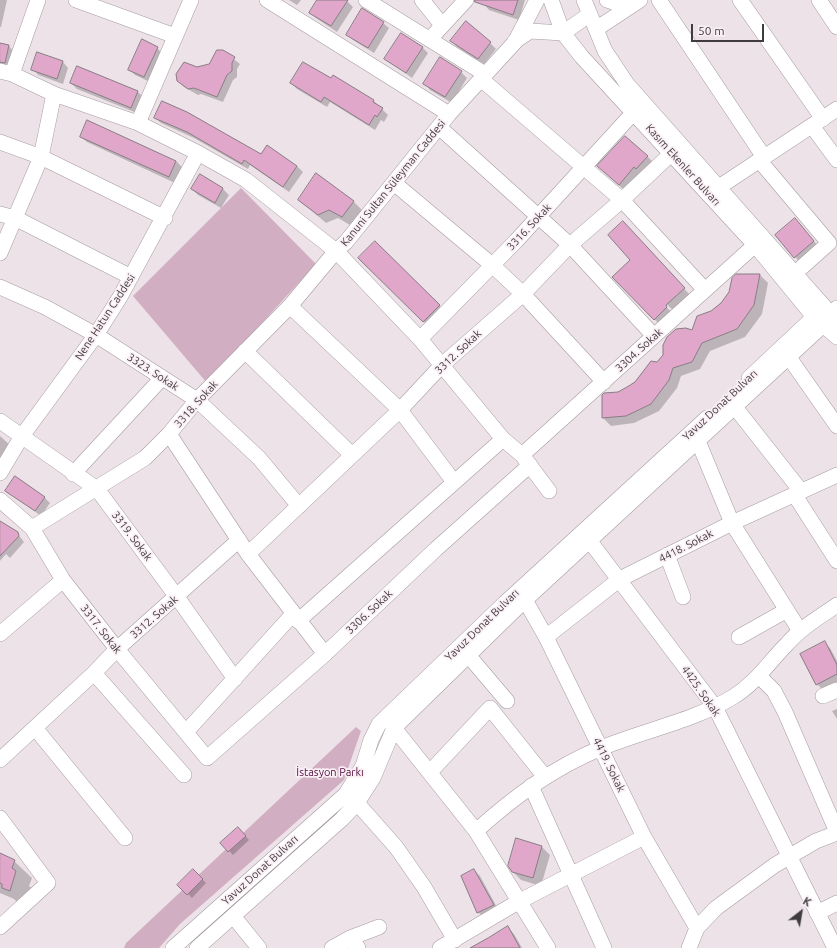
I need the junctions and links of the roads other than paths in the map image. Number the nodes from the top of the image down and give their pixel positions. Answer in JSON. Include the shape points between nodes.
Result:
{"nodes":[{"id":1,"x":38,"y":0,"type":"edge"},
{"id":2,"x":76,"y":0,"type":"edge"},
{"id":3,"x":191,"y":0,"type":"edge"},
{"id":4,"x":267,"y":0,"type":"edge"},
{"id":5,"x":366,"y":0,"type":"edge"},
{"id":6,"x":422,"y":0,"type":"edge"},
{"id":7,"x":466,"y":0,"type":"edge"},
{"id":8,"x":550,"y":0,"type":"edge"},
{"id":9,"x":584,"y":0,"type":"edge"},
{"id":10,"x":607,"y":0,"type":"edge"},
{"id":11,"x":659,"y":0,"type":"edge"},
{"id":12,"x":740,"y":0,"type":"edge"},
{"id":13,"x":819,"y":0,"type":"edge"},
{"id":14,"x":638,"y":1,"type":"edge"},
{"id":15,"x":536,"y":3,"type":"edge"},
{"id":16,"x":590,"y":14,"type":"junction"},
{"id":17,"x":442,"y":25,"type":"junction"},
{"id":18,"x":837,"y":27,"type":"edge"},
{"id":19,"x":596,"y":29,"type":"junction"},
{"id":20,"x":563,"y":33,"type":"junction"},
{"id":21,"x":175,"y":36,"type":"junction"},
{"id":22,"x":430,"y":39,"type":"junction"},
{"id":23,"x":515,"y":42,"type":"junction"},
{"id":24,"x":6,"y":73,"type":"edge"},
{"id":25,"x":483,"y":77,"type":"junction"},
{"id":26,"x":54,"y":94,"type":"junction"},
{"id":27,"x":837,"y":110,"type":"edge"},
{"id":28,"x":634,"y":112,"type":"junction"},
{"id":29,"x":449,"y":114,"type":"junction"},
{"id":30,"x":817,"y":122,"type":"junction"},
{"id":31,"x":138,"y":123,"type":"junction"},
{"id":32,"x":439,"y":127,"type":"junction"},
{"id":33,"x":0,"y":142,"type":"edge"},
{"id":34,"x":198,"y":153,"type":"junction"},
{"id":35,"x":672,"y":153,"type":"junction"},
{"id":36,"x":41,"y":157,"type":"junction"},
{"id":37,"x":762,"y":159,"type":"junction"},
{"id":38,"x":837,"y":160,"type":"edge"},
{"id":39,"x":584,"y":168,"type":"junction"},
{"id":40,"x":394,"y":183,"type":"junction"},
{"id":41,"x":719,"y":188,"type":"junction"},
{"id":42,"x":622,"y":200,"type":"junction"},
{"id":43,"x":0,"y":214,"type":"edge"},
{"id":44,"x":539,"y":216,"type":"junction"},
{"id":45,"x":15,"y":218,"type":"junction"},
{"id":46,"x":165,"y":218,"type":"junction"},
{"id":47,"x":570,"y":245,"type":"junction"},
{"id":48,"x":755,"y":245,"type":"junction"},
{"id":49,"x":336,"y":252,"type":"junction"},
{"id":50,"x":0,"y":253,"type":"edge"},
{"id":51,"x":492,"y":265,"type":"junction"},
{"id":52,"x":802,"y":267,"type":"dead end"},
{"id":53,"x":131,"y":277,"type":"junction"},
{"id":54,"x":0,"y":287,"type":"edge"},
{"id":55,"x":705,"y":290,"type":"junction"},
{"id":56,"x":523,"y":294,"type":"junction"},
{"id":57,"x":290,"y":306,"type":"junction"},
{"id":58,"x":828,"y":317,"type":"edge"},
{"id":59,"x":96,"y":335,"type":"junction"},
{"id":60,"x":654,"y":336,"type":"junction"},
{"id":61,"x":837,"y":337,"type":"edge"},
{"id":62,"x":420,"y":339,"type":"junction"},
{"id":63,"x":245,"y":351,"type":"junction"},
{"id":64,"x":788,"y":356,"type":"junction"},
{"id":65,"x":442,"y":365,"type":"junction"},
{"id":66,"x":162,"y":378,"type":"junction"},
{"id":67,"x":604,"y":382,"type":"junction"},
{"id":68,"x":197,"y":400,"type":"junction"},
{"id":69,"x":734,"y":406,"type":"junction"},
{"id":70,"x":400,"y":410,"type":"junction"},
{"id":71,"x":0,"y":421,"type":"edge"},
{"id":72,"x":837,"y":426,"type":"edge"},
{"id":73,"x":169,"y":434,"type":"junction"},
{"id":74,"x":22,"y":436,"type":"junction"},
{"id":75,"x":503,"y":439,"type":"junction"},
{"id":76,"x":698,"y":441,"type":"junction"},
{"id":77,"x":352,"y":455,"type":"junction"},
{"id":78,"x":526,"y":460,"type":"junction"},
{"id":79,"x":0,"y":473,"type":"edge"},
{"id":80,"x":73,"y":474,"type":"junction"},
{"id":81,"x":837,"y":475,"type":"edge"},
{"id":82,"x":454,"y":482,"type":"junction"},
{"id":83,"x":97,"y":489,"type":"junction"},
{"id":84,"x":548,"y":491,"type":"dead end"},
{"id":85,"x":798,"y":493,"type":"junction"},
{"id":86,"x":0,"y":500,"type":"edge"},
{"id":87,"x":299,"y":506,"type":"junction"},
{"id":88,"x":732,"y":523,"type":"junction"},
{"id":89,"x":32,"y":528,"type":"junction"},
{"id":90,"x":239,"y":540,"type":"junction"},
{"id":91,"x":589,"y":540,"type":"junction"},
{"id":92,"x":248,"y":554,"type":"junction"},
{"id":93,"x":667,"y":555,"type":"junction"},
{"id":94,"x":837,"y":561,"type":"edge"},
{"id":95,"x":620,"y":579,"type":"junction"},
{"id":96,"x":63,"y":580,"type":"junction"},
{"id":97,"x":177,"y":597,"type":"junction"},
{"id":98,"x":683,"y":597,"type":"dead end"},
{"id":99,"x":525,"y":600,"type":"junction"},
{"id":100,"x":837,"y":606,"type":"edge"},
{"id":101,"x":787,"y":610,"type":"junction"},
{"id":102,"x":296,"y":618,"type":"junction"},
{"id":103,"x":800,"y":631,"type":"junction"},
{"id":104,"x":0,"y":634,"type":"edge"},
{"id":105,"x":546,"y":636,"type":"junction"},
{"id":106,"x":739,"y":637,"type":"dead end"},
{"id":107,"x":117,"y":649,"type":"junction"},
{"id":108,"x":325,"y":654,"type":"junction"},
{"id":109,"x":468,"y":655,"type":"junction"},
{"id":110,"x":94,"y":673,"type":"junction"},
{"id":111,"x":759,"y":676,"type":"junction"},
{"id":112,"x":235,"y":679,"type":"junction"},
{"id":113,"x":837,"y":690,"type":"edge"},
{"id":114,"x":823,"y":696,"type":"dead end"},
{"id":115,"x":507,"y":701,"type":"dead end"},
{"id":116,"x":714,"y":707,"type":"junction"},
{"id":117,"x":35,"y":728,"type":"junction"},
{"id":118,"x":394,"y":728,"type":"junction"},
{"id":119,"x":186,"y":732,"type":"junction"},
{"id":120,"x":601,"y":748,"type":"junction"},
{"id":121,"x":206,"y":758,"type":"joint"},
{"id":122,"x":0,"y":760,"type":"edge"},
{"id":123,"x":430,"y":772,"type":"junction"},
{"id":124,"x":184,"y":774,"type":"dead end"},
{"id":125,"x":545,"y":777,"type":"junction"},
{"id":126,"x":531,"y":786,"type":"junction"},
{"id":127,"x":357,"y":803,"type":"junction"},
{"id":128,"x":0,"y":818,"type":"edge"},
{"id":129,"x":476,"y":831,"type":"junction"},
{"id":130,"x":837,"y":833,"type":"edge"},
{"id":131,"x":125,"y":838,"type":"dead end"},
{"id":132,"x":644,"y":838,"type":"junction"},
{"id":133,"x":790,"y":856,"type":"junction"},
{"id":134,"x":572,"y":874,"type":"junction"},
{"id":135,"x":518,"y":902,"type":"junction"},
{"id":136,"x":837,"y":903,"type":"edge"},
{"id":137,"x":817,"y":912,"type":"junction"},
{"id":138,"x":233,"y":916,"type":"junction"},
{"id":139,"x":0,"y":927,"type":"edge"},
{"id":140,"x":379,"y":927,"type":"dead end"},
{"id":141,"x":697,"y":928,"type":"junction"},
{"id":142,"x":454,"y":940,"type":"junction"},
{"id":143,"x":354,"y":943,"type":"edge"},
{"id":144,"x":173,"y":948,"type":"edge"},
{"id":145,"x":197,"y":948,"type":"edge"},
{"id":146,"x":259,"y":948,"type":"edge"},
{"id":147,"x":332,"y":948,"type":"edge"},
{"id":148,"x":440,"y":948,"type":"edge"},
{"id":149,"x":548,"y":948,"type":"edge"},
{"id":150,"x":604,"y":948,"type":"edge"},
{"id":151,"x":689,"y":948,"type":"edge"},
{"id":152,"x":835,"y":948,"type":"edge"}],
"edges":[{"from":1,"to":24,"type":"street"},
{"from":2,"to":21,"type":"street"},
{"from":3,"to":21,"type":"street"},
{"from":4,"to":29,"type":"street"},
{"from":5,"to":22,"type":"street"},
{"from":6,"to":17,"type":"street"},
{"from":7,"to":17,"type":"street"},
{"from":8,"to":15,"type":"street"},
{"from":8,"to":20,"type":"street","name":"Kasım Ekenler Bulvarı"},
{"from":9,"to":16,"type":"street","name":"Kasım Ekenler Bulvarı"},
{"from":10,"to":14,"type":"street","via":[[620,4]]},
{"from":11,"to":37,"type":"street"},
{"from":12,"to":30,"type":"street"},
{"from":13,"to":18,"type":"street"},
{"from":14,"to":19,"type":"street"},
{"from":15,"to":23,"type":"street"},
{"from":16,"to":19,"type":"street","name":"Kasım Ekenler Bulvarı"},
{"from":16,"to":20,"type":"street"},
{"from":17,"to":22,"type":"street"},
{"from":19,"to":41,"type":"street","name":"Kasım Ekenler Bulvarı","via":[[605,51],[627,84]]},
{"from":20,"to":23,"type":"street","via":[[530,31]]},
{"from":20,"to":28,"type":"street","name":"Kasım Ekenler Bulvarı"},
{"from":21,"to":31,"type":"street"},
{"from":22,"to":25,"type":"street"},
{"from":23,"to":25,"type":"street","name":"Kanuni Sultan Süleyman Caddesi"},
{"from":24,"to":26,"type":"street","name":"Kanuni Sultan Süleyman Caddesi"},
{"from":25,"to":29,"type":"street","name":"Kanuni Sultan Süleyman Caddesi"},
{"from":25,"to":39,"type":"street"},
{"from":26,"to":31,"type":"street","name":"Kanuni Sultan Süleyman Caddesi"},
{"from":26,"to":36,"type":"street"},
{"from":27,"to":30,"type":"street"},
{"from":28,"to":35,"type":"street","name":"Kasım Ekenler Bulvarı"},
{"from":28,"to":39,"type":"street","name":"3316. Sokak"},
{"from":29,"to":32,"type":"street","name":"Kanuni Sultan Süleyman Caddesi"},
{"from":30,"to":37,"type":"street"},
{"from":30,"to":38,"type":"street"},
{"from":31,"to":34,"type":"street","name":"Kanuni Sultan Süleyman Caddesi"},
{"from":32,"to":40,"type":"street","name":"Kanuni Sultan Süleyman Caddesi"},
{"from":32,"to":44,"type":"street"},
{"from":33,"to":36,"type":"street"},
{"from":34,"to":46,"type":"street","name":"Nene Hatun Caddesi"},
{"from":34,"to":49,"type":"street","name":"Kanuni Sultan Süleyman Caddesi","via":[[246,180]]},
{"from":35,"to":42,"type":"street","name":"3312. Sokak"},
{"from":35,"to":48,"type":"street","name":"Kasım Ekenler Bulvarı"},
{"from":36,"to":45,"type":"street"},
{"from":36,"to":46,"type":"street"},
{"from":37,"to":41,"type":"street"},
{"from":37,"to":52,"type":"street","via":[[829,243]]},
{"from":39,"to":42,"type":"street"},
{"from":39,"to":44,"type":"street","name":"3316. Sokak"},
{"from":40,"to":49,"type":"street","name":"Kanuni Sultan Süleyman Caddesi"},
{"from":40,"to":51,"type":"street"},
{"from":41,"to":58,"type":"street","name":"Kasım Ekenler Bulvarı"},
{"from":42,"to":47,"type":"street","name":"3312. Sokak"},
{"from":42,"to":55,"type":"street"},
{"from":43,"to":45,"type":"street"},
{"from":44,"to":47,"type":"street"},
{"from":44,"to":51,"type":"street","name":"3316. Sokak"},
{"from":45,"to":50,"type":"street"},
{"from":45,"to":53,"type":"street"},
{"from":46,"to":53,"type":"street","name":"Nene Hatun Caddesi"},
{"from":47,"to":56,"type":"street","name":"3312. Sokak"},
{"from":47,"to":60,"type":"street"},
{"from":48,"to":55,"type":"street","name":"3304. Sokak"},
{"from":48,"to":58,"type":"street","name":"Kasım Ekenler Bulvarı"},
{"from":49,"to":57,"type":"street","name":"3318. Sokak"},
{"from":49,"to":62,"type":"street"},
{"from":51,"to":56,"type":"street"},
{"from":51,"to":62,"type":"street","name":"3316. Sokak"},
{"from":53,"to":59,"type":"street","name":"Nene Hatun Caddesi"},
{"from":54,"to":59,"type":"street","name":"3323. Sokak","via":[[45,307]]},
{"from":55,"to":60,"type":"street","name":"3304. Sokak"},
{"from":56,"to":65,"type":"street","name":"3312. Sokak"},
{"from":56,"to":67,"type":"street"},
{"from":57,"to":63,"type":"street","name":"3318. Sokak"},
{"from":57,"to":70,"type":"street"},
{"from":58,"to":61,"type":"street"},
{"from":58,"to":64,"type":"street","name":"Yavuz Donat Bulvarı"},
{"from":58,"to":144,"type":"street","name":"Yavuz Donat Bulvarı","via":[[700,425],[505,603],[379,724],[363,766],[346,794]]},
{"from":59,"to":66,"type":"street","name":"3323. Sokak"},
{"from":59,"to":74,"type":"street","name":"Nene Hatun Caddesi"},
{"from":60,"to":67,"type":"street","name":"3304. Sokak"},
{"from":62,"to":65,"type":"street"},
{"from":63,"to":68,"type":"street","name":"3318. Sokak"},
{"from":63,"to":77,"type":"street"},
{"from":64,"to":69,"type":"street","name":"Yavuz Donat Bulvarı"},
{"from":64,"to":72,"type":"street"},
{"from":65,"to":70,"type":"street","name":"3312. Sokak"},
{"from":65,"to":75,"type":"street"},
{"from":66,"to":68,"type":"street","name":"3323. Sokak"},
{"from":66,"to":80,"type":"street"},
{"from":67,"to":78,"type":"street","name":"3304. Sokak"},
{"from":68,"to":73,"type":"street","name":"3318. Sokak"},
{"from":68,"to":87,"type":"street","name":"3323. Sokak","via":[[258,458]]},
{"from":69,"to":76,"type":"street","name":"Yavuz Donat Bulvarı"},
{"from":69,"to":85,"type":"street"},
{"from":70,"to":77,"type":"street","name":"3312. Sokak"},
{"from":70,"to":82,"type":"street"},
{"from":71,"to":74,"type":"street","name":"3319. Sokak"},
{"from":73,"to":83,"type":"street","name":"3318. Sokak","via":[[145,458]]},
{"from":73,"to":90,"type":"street"},
{"from":74,"to":79,"type":"street","name":"Nene Hatun Caddesi"},
{"from":74,"to":80,"type":"street","name":"3319. Sokak"},
{"from":75,"to":78,"type":"street"},
{"from":75,"to":82,"type":"street"},
{"from":76,"to":88,"type":"street"},
{"from":76,"to":91,"type":"street","name":"Yavuz Donat Bulvarı"},
{"from":77,"to":87,"type":"street","name":"3312. Sokak"},
{"from":78,"to":84,"type":"street"},
{"from":78,"to":108,"type":"street","name":"3306. Sokak"},
{"from":80,"to":83,"type":"street","name":"3319. Sokak"},
{"from":81,"to":85,"type":"street","name":"4418. Sokak"},
{"from":82,"to":102,"type":"street"},
{"from":83,"to":89,"type":"street","name":"3318. Sokak"},
{"from":83,"to":97,"type":"street","name":"3319. Sokak"},
{"from":85,"to":88,"type":"street","name":"4418. Sokak"},
{"from":85,"to":94,"type":"street"},
{"from":86,"to":89,"type":"street","name":"3317. Sokak"},
{"from":87,"to":92,"type":"street","name":"3312. Sokak"},
{"from":88,"to":93,"type":"street","name":"4418. Sokak"},
{"from":88,"to":101,"type":"street"},
{"from":89,"to":96,"type":"street","name":"3317. Sokak"},
{"from":90,"to":92,"type":"street"},
{"from":90,"to":97,"type":"street","name":"3312. Sokak"},
{"from":91,"to":95,"type":"street","name":"4425. Sokak"},
{"from":91,"to":99,"type":"street","name":"Yavuz Donat Bulvarı"},
{"from":92,"to":102,"type":"street"},
{"from":93,"to":95,"type":"street","name":"4418. Sokak"},
{"from":93,"to":98,"type":"street"},
{"from":95,"to":105,"type":"street","name":"4418. Sokak"},
{"from":95,"to":116,"type":"street","name":"4425. Sokak"},
{"from":96,"to":104,"type":"street"},
{"from":96,"to":107,"type":"street","name":"3317. Sokak"},
{"from":97,"to":107,"type":"street","name":"3312. Sokak"},
{"from":97,"to":112,"type":"street","name":"3319. Sokak"},
{"from":99,"to":105,"type":"street","name":"4419. Sokak"},
{"from":99,"to":109,"type":"street","name":"Yavuz Donat Bulvarı"},
{"from":100,"to":103,"type":"street"},
{"from":101,"to":103,"type":"street"},
{"from":101,"to":106,"type":"street"},
{"from":102,"to":108,"type":"street"},
{"from":102,"to":112,"type":"street"},
{"from":103,"to":111,"type":"street"},
{"from":105,"to":120,"type":"street","name":"4419. Sokak"},
{"from":107,"to":110,"type":"street","name":"3312. Sokak"},
{"from":107,"to":119,"type":"street","name":"3317. Sokak"},
{"from":108,"to":121,"type":"street","name":"3306. Sokak"},
{"from":109,"to":115,"type":"street"},
{"from":109,"to":118,"type":"street","name":"Yavuz Donat Bulvarı"},
{"from":110,"to":117,"type":"street","name":"3312. Sokak"},
{"from":110,"to":124,"type":"street"},
{"from":111,"to":116,"type":"street","via":[[735,696]]},
{"from":111,"to":130,"type":"street","via":[[774,691],[785,712]]},
{"from":112,"to":119,"type":"street"},
{"from":113,"to":114,"type":"street"},
{"from":116,"to":120,"type":"street"},
{"from":116,"to":133,"type":"street","name":"4425. Sokak"},
{"from":117,"to":122,"type":"street","name":"3312. Sokak"},
{"from":117,"to":131,"type":"street"},
{"from":118,"to":123,"type":"street"},
{"from":118,"to":127,"type":"street","name":"Yavuz Donat Bulvarı","via":[[373,778]]},
{"from":119,"to":121,"type":"street","name":"3317. Sokak"},
{"from":120,"to":125,"type":"street"},
{"from":120,"to":132,"type":"street","name":"4419. Sokak"},
{"from":123,"to":125,"type":"street","via":[[490,708]]},
{"from":123,"to":129,"type":"street"},
{"from":125,"to":126,"type":"street"},
{"from":126,"to":129,"type":"street"},
{"from":126,"to":134,"type":"street"},
{"from":127,"to":138,"type":"street","name":"Yavuz Donat Bulvarı"},
{"from":127,"to":142,"type":"street","via":[[396,847],[424,887]]},
{"from":128,"to":139,"type":"street","via":[[48,883]]},
{"from":129,"to":135,"type":"street"},
{"from":130,"to":133,"type":"street","via":[[816,841]]},
{"from":132,"to":134,"type":"street"},
{"from":132,"to":141,"type":"street","name":"4419. Sokak"},
{"from":133,"to":137,"type":"street","name":"4425. Sokak"},
{"from":133,"to":141,"type":"street","via":[[716,908]]},
{"from":134,"to":135,"type":"street"},
{"from":134,"to":150,"type":"street"},
{"from":135,"to":142,"type":"street"},
{"from":135,"to":149,"type":"street"},
{"from":136,"to":137,"type":"street"},
{"from":137,"to":152,"type":"street","name":"4425. Sokak"},
{"from":138,"to":145,"type":"street","name":"Yavuz Donat Bulvarı"},
{"from":138,"to":146,"type":"street"},
{"from":140,"to":143,"type":"street"},
{"from":141,"to":151,"type":"street"},
{"from":142,"to":148,"type":"street"},
{"from":143,"to":147,"type":"street"}]}
